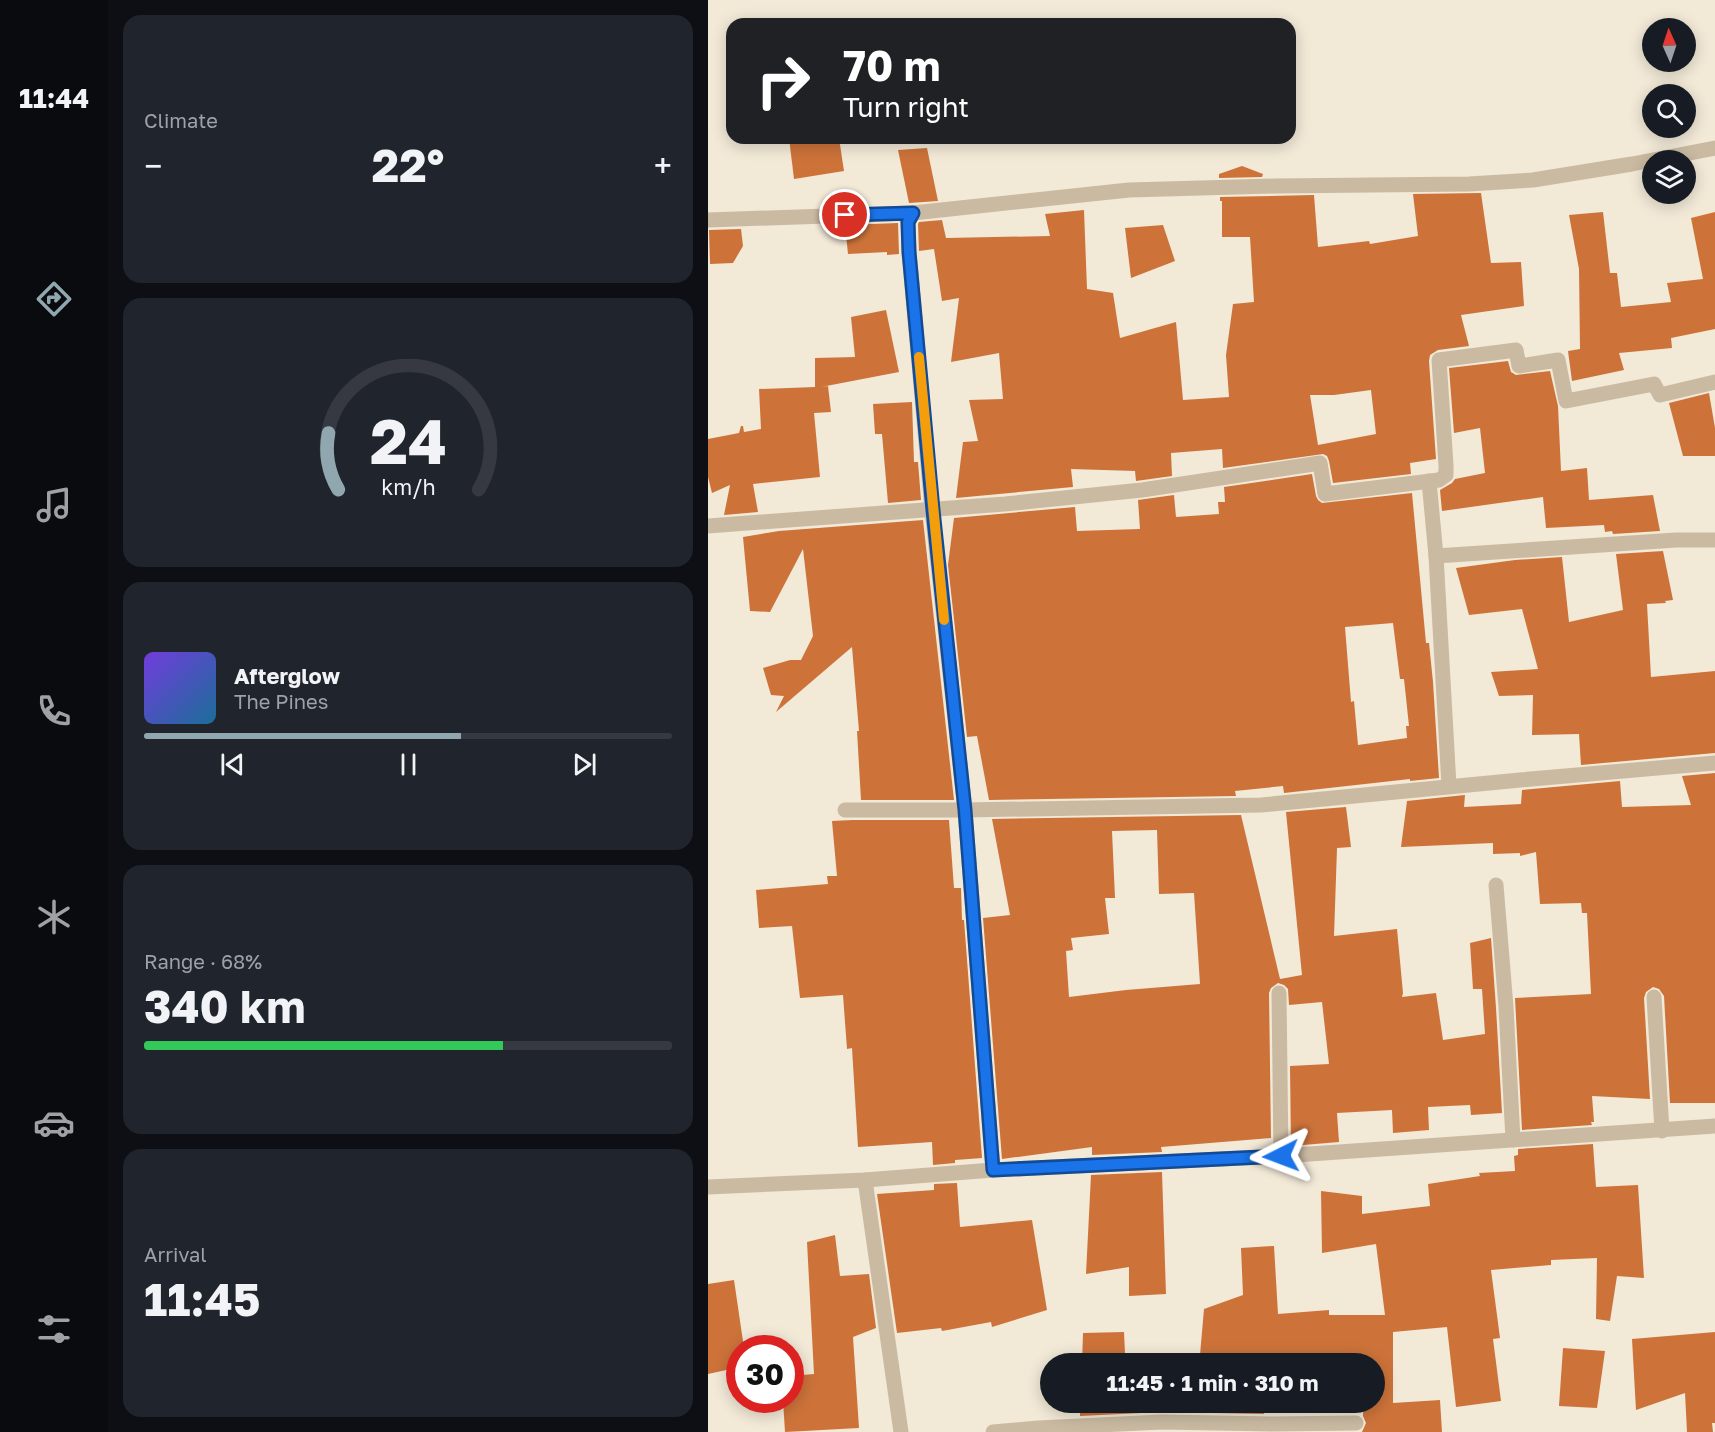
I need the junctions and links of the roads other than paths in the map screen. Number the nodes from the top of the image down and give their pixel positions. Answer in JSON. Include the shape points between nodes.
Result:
{"nodes":[{"id":1,"x":1715,"y":148,"type":"edge"},
{"id":2,"x":913,"y":213,"type":"junction"},
{"id":3,"x":708,"y":220,"type":"edge"},
{"id":4,"x":1715,"y":382,"type":"edge"},
{"id":5,"x":1429,"y":481,"type":"junction"},
{"id":6,"x":933,"y":510,"type":"junction"},
{"id":7,"x":708,"y":526,"type":"edge"},
{"id":8,"x":1715,"y":540,"type":"edge"},
{"id":9,"x":1436,"y":556,"type":"junction"},
{"id":10,"x":1715,"y":764,"type":"edge"},
{"id":11,"x":1449,"y":786,"type":"junction"},
{"id":12,"x":845,"y":810,"type":"dead end"},
{"id":13,"x":965,"y":810,"type":"junction"},
{"id":14,"x":1496,"y":885,"type":"dead end"},
{"id":15,"x":1279,"y":993,"type":"dead end"},
{"id":16,"x":1654,"y":997,"type":"dead end"},
{"id":17,"x":1715,"y":1126,"type":"edge"},
{"id":18,"x":1662,"y":1131,"type":"junction"},
{"id":19,"x":1513,"y":1140,"type":"junction"},
{"id":20,"x":1281,"y":1156,"type":"junction"},
{"id":21,"x":993,"y":1170,"type":"junction"},
{"id":22,"x":865,"y":1180,"type":"junction"},
{"id":23,"x":708,"y":1187,"type":"edge"},
{"id":24,"x":1356,"y":1423,"type":"dead end"},
{"id":25,"x":901,"y":1432,"type":"edge"},
{"id":26,"x":993,"y":1432,"type":"edge"}],
"edges":[{"from":1,"to":2,"type":"street","via":[[1533,180],[1129,190]]},
{"from":2,"to":3,"type":"street"},
{"from":2,"to":6,"type":"street","via":[[908,222],[909,252]]},
{"from":4,"to":5,"type":"street","via":[[1660,395],[1654,384],[1566,401],[1558,360],[1518,366],[1516,350],[1439,360],[1446,475]]},
{"from":5,"to":6,"type":"street","via":[[1325,494],[1320,463],[1142,490]]},
{"from":5,"to":9,"type":"street"},
{"from":6,"to":7,"type":"street"},
{"from":6,"to":13,"type":"street"},
{"from":8,"to":9,"type":"street"},
{"from":9,"to":11,"type":"street"},
{"from":10,"to":11,"type":"street"},
{"from":11,"to":13,"type":"street","via":[[1261,805]]},
{"from":12,"to":13,"type":"street"},
{"from":13,"to":21,"type":"street"},
{"from":14,"to":19,"type":"street"},
{"from":15,"to":20,"type":"street"},
{"from":16,"to":18,"type":"street"},
{"from":17,"to":18,"type":"street"},
{"from":18,"to":19,"type":"street"},
{"from":19,"to":20,"type":"street"},
{"from":20,"to":21,"type":"street"},
{"from":21,"to":22,"type":"street"},
{"from":22,"to":23,"type":"street"},
{"from":22,"to":25,"type":"street"},
{"from":24,"to":26,"type":"street","via":[[1162,1422]]}]}
